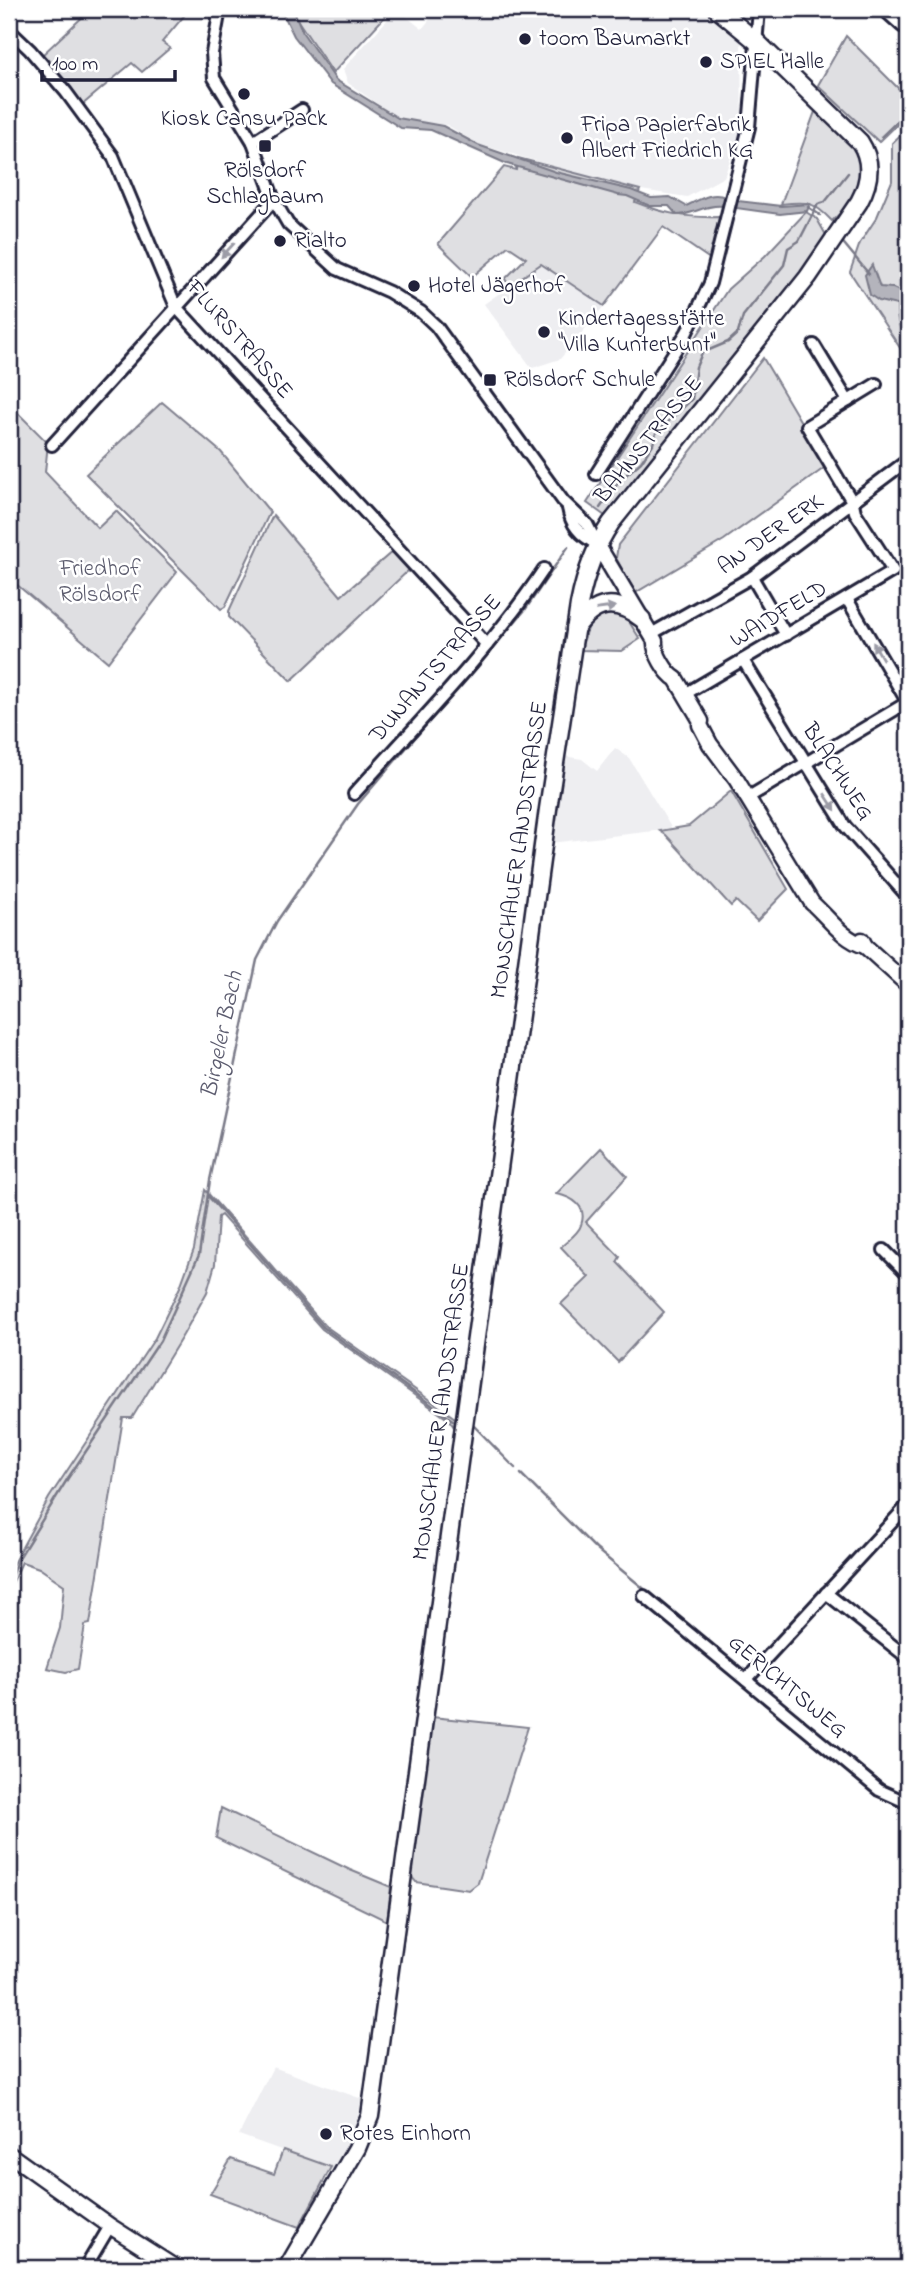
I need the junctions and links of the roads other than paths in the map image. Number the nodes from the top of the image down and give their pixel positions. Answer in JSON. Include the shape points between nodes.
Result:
{"nodes":[{"id":1,"x":220,"y":9,"type":"edge"},
{"id":2,"x":717,"y":9,"type":"edge"},
{"id":3,"x":759,"y":9,"type":"edge"},
{"id":4,"x":883,"y":9,"type":"edge"},
{"id":5,"x":908,"y":23,"type":"edge"},
{"id":6,"x":9,"y":30,"type":"edge"},
{"id":7,"x":756,"y":41,"type":"junction"},
{"id":8,"x":302,"y":110,"type":"dead end"},
{"id":9,"x":253,"y":142,"type":"junction"},
{"id":10,"x":274,"y":200,"type":"junction"},
{"id":11,"x":176,"y":307,"type":"junction"},
{"id":12,"x":814,"y":345,"type":"dead end"},
{"id":13,"x":876,"y":384,"type":"dead end"},
{"id":14,"x":848,"y":401,"type":"junction"},
{"id":15,"x":52,"y":444,"type":"dead end"},
{"id":16,"x":908,"y":460,"type":"edge"},
{"id":17,"x":596,"y":474,"type":"dead end"},
{"id":18,"x":853,"y":503,"type":"junction"},
{"id":19,"x":597,"y":544,"type":"junction"},
{"id":20,"x":544,"y":569,"type":"dead end"},
{"id":21,"x":752,"y":577,"type":"junction"},
{"id":22,"x":847,"y":598,"type":"junction"},
{"id":23,"x":642,"y":619,"type":"junction"},
{"id":24,"x":575,"y":629,"type":"junction"},
{"id":25,"x":786,"y":635,"type":"junction"},
{"id":26,"x":653,"y":638,"type":"junction"},
{"id":27,"x":488,"y":645,"type":"junction"},
{"id":28,"x":743,"y":660,"type":"junction"},
{"id":29,"x":685,"y":694,"type":"junction"},
{"id":30,"x":908,"y":703,"type":"edge"},
{"id":31,"x":805,"y":764,"type":"junction"},
{"id":32,"x":354,"y":794,"type":"dead end"},
{"id":33,"x":747,"y":798,"type":"junction"},
{"id":34,"x":908,"y":897,"type":"edge"},
{"id":35,"x":908,"y":985,"type":"edge"},
{"id":36,"x":884,"y":1251,"type":"dead end"},
{"id":37,"x":908,"y":1274,"type":"edge"},
{"id":38,"x":908,"y":1505,"type":"edge"},
{"id":39,"x":826,"y":1593,"type":"junction"},
{"id":40,"x":644,"y":1596,"type":"dead end"},
{"id":41,"x":908,"y":1658,"type":"edge"},
{"id":42,"x":746,"y":1680,"type":"junction"},
{"id":43,"x":908,"y":1803,"type":"edge"},
{"id":44,"x":9,"y":2154,"type":"edge"},
{"id":45,"x":110,"y":2226,"type":"junction"},
{"id":46,"x":85,"y":2268,"type":"edge"},
{"id":47,"x":176,"y":2268,"type":"edge"},
{"id":48,"x":288,"y":2268,"type":"edge"}],
"edges":[{"from":1,"to":9,"type":"street","via":[[212,54],[214,78]]},
{"from":2,"to":7,"type":"main road","name":"BAHNSTRASSE"},
{"from":3,"to":7,"type":"street"},
{"from":4,"to":5,"type":"street","via":[[902,26]]},
{"from":6,"to":11,"type":"street","name":"FLURSTRASSE","via":[[66,92],[113,156]]},
{"from":7,"to":17,"type":"street","via":[[749,127],[710,283],[694,318]]},
{"from":7,"to":19,"type":"main road","name":"BAHNSTRASSE","via":[[860,142],[869,174],[865,190],[808,277]]},
{"from":8,"to":9,"type":"street"},
{"from":9,"to":10,"type":"street"},
{"from":10,"to":11,"type":"street","one_way":true},
{"from":10,"to":19,"type":"street","via":[[288,224],[324,259],[397,296],[436,326],[568,508],[583,538]]},
{"from":11,"to":15,"type":"street"},
{"from":11,"to":27,"type":"street","name":"FLURSTRASSE"},
{"from":12,"to":14,"type":"street"},
{"from":13,"to":14,"type":"street"},
{"from":14,"to":18,"type":"street","via":[[807,426]]},
{"from":16,"to":18,"type":"street","name":"AN DER ERK"},
{"from":18,"to":21,"type":"street","name":"AN DER ERK"},
{"from":18,"to":22,"type":"street","name":"WAIDFELD","via":[[893,571]]},
{"from":19,"to":23,"type":"street"},
{"from":19,"to":24,"type":"main road","name":"MONSCHAUER LANDSTRASSE"},
{"from":20,"to":27,"type":"street","name":"DUNANTSTRASSE"},
{"from":21,"to":25,"type":"street"},
{"from":21,"to":26,"type":"street","name":"AN DER ERK"},
{"from":22,"to":25,"type":"street","name":"WAIDFELD"},
{"from":30,"to":22,"type":"street","one_way":true},
{"from":24,"to":23,"type":"main road","one_way":true,"via":[[590,612],[605,605],[623,607]]},
{"from":23,"to":26,"type":"street"},
{"from":24,"to":48,"type":"main road","name":"MONSCHAUER LANDSTRASSE","via":[[370,2116],[357,2148]]},
{"from":25,"to":28,"type":"street","name":"WAIDFELD"},
{"from":26,"to":29,"type":"street","via":[[654,648]]},
{"from":27,"to":32,"type":"street","name":"DUNANTSTRASSE"},
{"from":28,"to":29,"type":"street","name":"WAIDFELD"},
{"from":28,"to":31,"type":"street","name":"BLACHWEG"},
{"from":29,"to":33,"type":"street","via":[[708,740]]},
{"from":30,"to":31,"type":"street"},
{"from":31,"to":33,"type":"street"},
{"from":31,"to":34,"type":"street","name":"BLACHWEG","one_way":true,"via":[[845,826]]},
{"from":33,"to":35,"type":"street","via":[[812,903],[862,940]]},
{"from":36,"to":37,"type":"street"},
{"from":38,"to":39,"type":"street"},
{"from":39,"to":41,"type":"street"},
{"from":39,"to":42,"type":"street"},
{"from":40,"to":42,"type":"street","name":"GERICHTSWEG"},
{"from":42,"to":43,"type":"street","name":"GERICHTSWEG","via":[[879,1790]]},
{"from":44,"to":45,"type":"street"},
{"from":45,"to":46,"type":"street"},
{"from":45,"to":47,"type":"street"}]}
